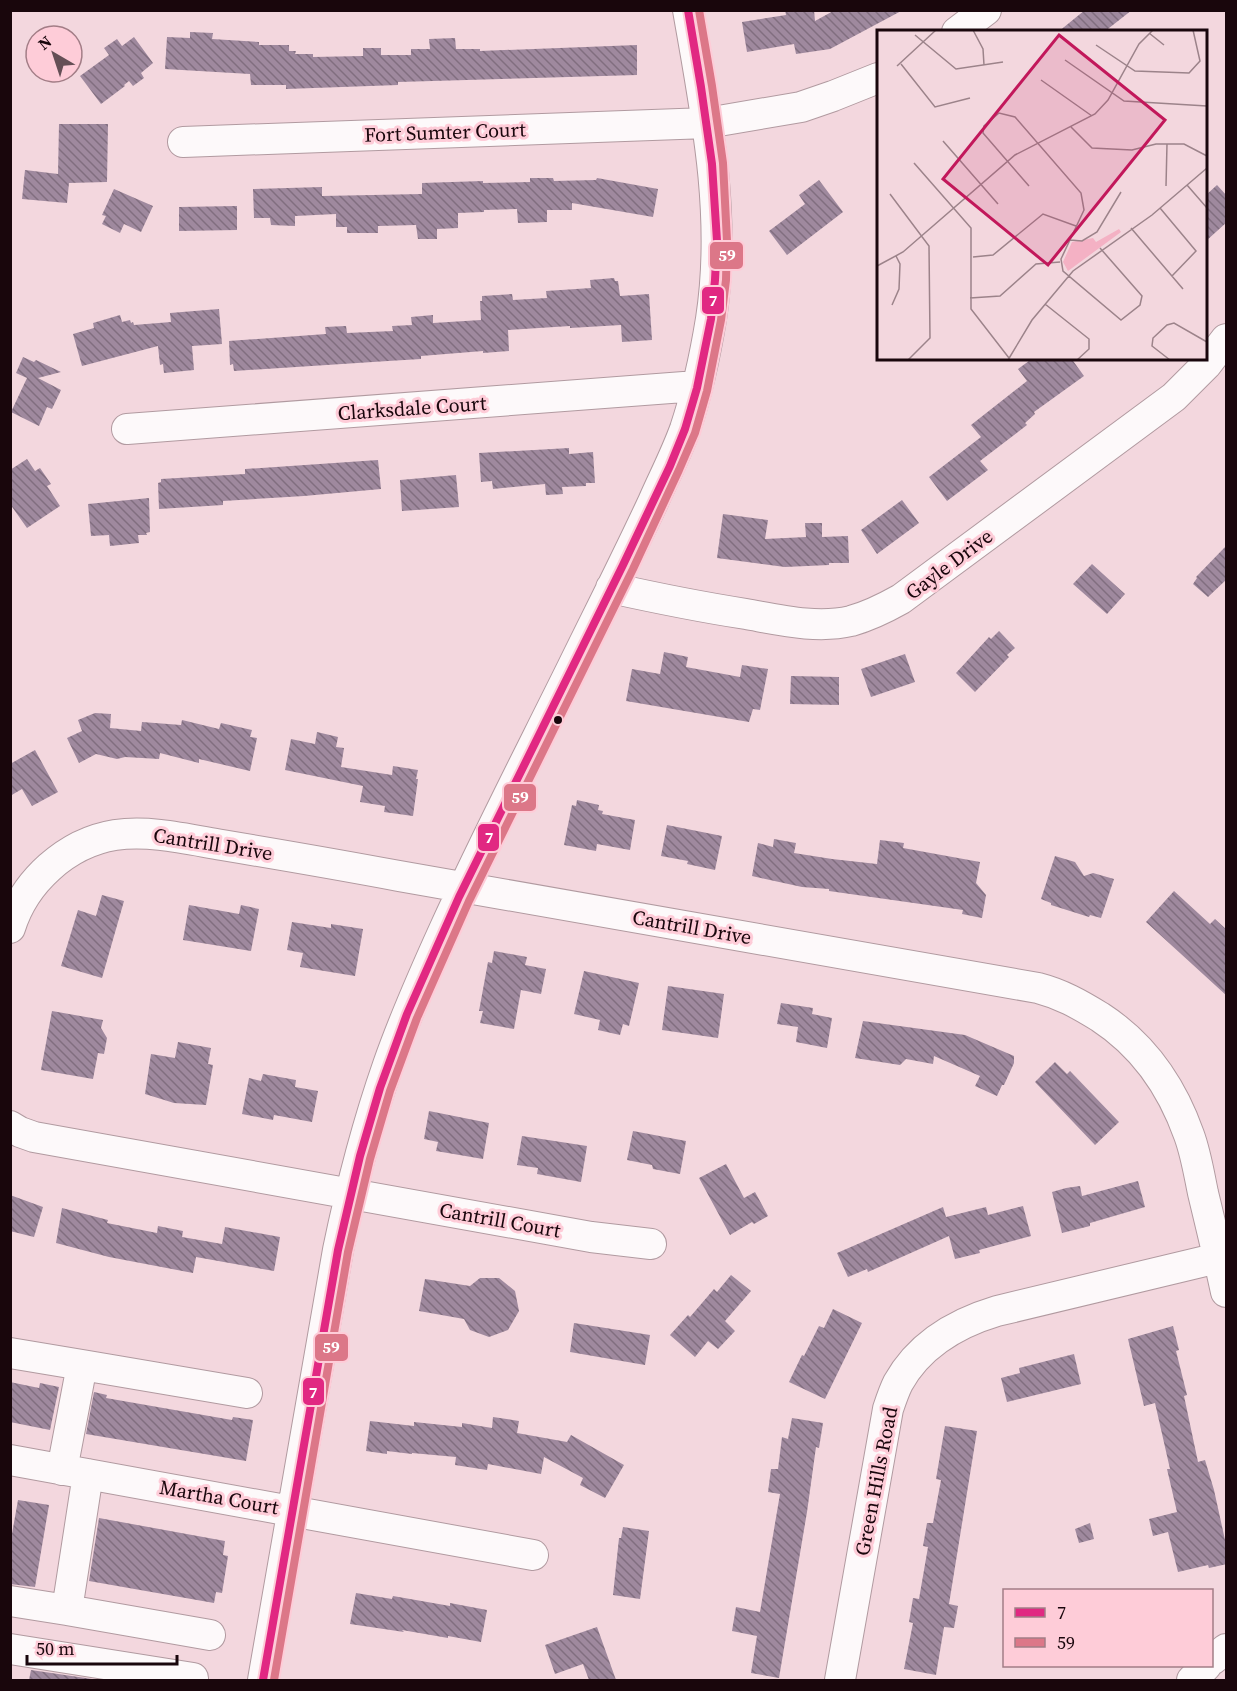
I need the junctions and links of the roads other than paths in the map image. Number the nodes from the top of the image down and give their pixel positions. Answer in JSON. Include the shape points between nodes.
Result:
{"nodes":[{"id":1,"x":688,"y":10,"type":"edge"},
{"id":2,"x":986,"y":10,"type":"edge"},
{"id":3,"x":960,"y":30,"type":"edge"},
{"id":4,"x":877,"y":79,"type":"edge"},
{"id":5,"x":707,"y":123,"type":"junction"},
{"id":6,"x":183,"y":142,"type":"dead end"},
{"id":7,"x":1227,"y":339,"type":"edge"},
{"id":8,"x":697,"y":386,"type":"junction"},
{"id":9,"x":127,"y":429,"type":"dead end"},
{"id":10,"x":611,"y":588,"type":"junction"},
{"id":11,"x":463,"y":888,"type":"junction"},
{"id":12,"x":10,"y":928,"type":"edge"},
{"id":13,"x":10,"y":1126,"type":"edge"},
{"id":14,"x":350,"y":1193,"type":"junction"},
{"id":15,"x":651,"y":1244,"type":"dead end"},
{"id":16,"x":1218,"y":1258,"type":"junction"},
{"id":17,"x":1227,"y":1292,"type":"edge"},
{"id":18,"x":10,"y":1353,"type":"edge"},
{"id":19,"x":82,"y":1365,"type":"junction"},
{"id":20,"x":247,"y":1393,"type":"dead end"},
{"id":21,"x":11,"y":1461,"type":"edge"},
{"id":22,"x":75,"y":1472,"type":"junction"},
{"id":23,"x":294,"y":1510,"type":"junction"},
{"id":24,"x":533,"y":1555,"type":"dead end"},
{"id":25,"x":10,"y":1601,"type":"edge"},
{"id":26,"x":67,"y":1610,"type":"junction"},
{"id":27,"x":210,"y":1635,"type":"dead end"},
{"id":28,"x":1227,"y":1648,"type":"edge"},
{"id":29,"x":10,"y":1649,"type":"edge"},
{"id":30,"x":1213,"y":1659,"type":"edge"},
{"id":31,"x":1204,"y":1667,"type":"edge"},
{"id":32,"x":91,"y":1671,"type":"edge"},
{"id":33,"x":193,"y":1678,"type":"dead end"},
{"id":34,"x":263,"y":1680,"type":"edge"},
{"id":35,"x":840,"y":1680,"type":"edge"},
{"id":36,"x":1192,"y":1680,"type":"edge"}],
"edges":[{"from":1,"to":5,"type":"street"},
{"from":2,"to":3,"type":"street"},
{"from":4,"to":5,"type":"street","name":"Fort Sumter Court","via":[[801,107]]},
{"from":5,"to":6,"type":"street","name":"Fort Sumter Court"},
{"from":5,"to":8,"type":"street","via":[[717,214],[715,279]]},
{"from":7,"to":10,"type":"street","name":"Gayle Drive","via":[[1174,397],[901,599],[877,612],[849,621],[819,624],[784,621]]},
{"from":8,"to":9,"type":"street","name":"Clarksdale Court"},
{"from":8,"to":10,"type":"street","via":[[673,458]]},
{"from":10,"to":11,"type":"street"},
{"from":11,"to":12,"type":"street","name":"Cantrill Drive","via":[[291,856],[133,833],[90,842],[45,871],[21,902]]},
{"from":11,"to":14,"type":"street","via":[[388,1063]]},
{"from":11,"to":16,"type":"street","name":"Cantrill Drive","via":[[1058,993],[1114,1026],[1159,1073],[1190,1137]]},
{"from":13,"to":14,"type":"street","via":[[34,1137]]},
{"from":14,"to":15,"type":"street","name":"Cantrill Court","via":[[591,1237]]},
{"from":14,"to":23,"type":"street"},
{"from":16,"to":17,"type":"street","name":"Cantrill Drive"},
{"from":16,"to":35,"type":"street","name":"Green Hills Road","via":[[975,1318],[950,1330],[911,1364],[888,1409]]},
{"from":18,"to":19,"type":"street"},
{"from":19,"to":20,"type":"street"},
{"from":19,"to":22,"type":"street"},
{"from":21,"to":22,"type":"street","name":"Martha Court"},
{"from":22,"to":23,"type":"street","name":"Martha Court"},
{"from":22,"to":26,"type":"street"},
{"from":23,"to":24,"type":"street","name":"Martha Court"},
{"from":23,"to":34,"type":"street"},
{"from":25,"to":26,"type":"street"},
{"from":26,"to":27,"type":"street"},
{"from":28,"to":30,"type":"street"},
{"from":29,"to":32,"type":"street"},
{"from":31,"to":36,"type":"street"},
{"from":32,"to":33,"type":"street"}]}
